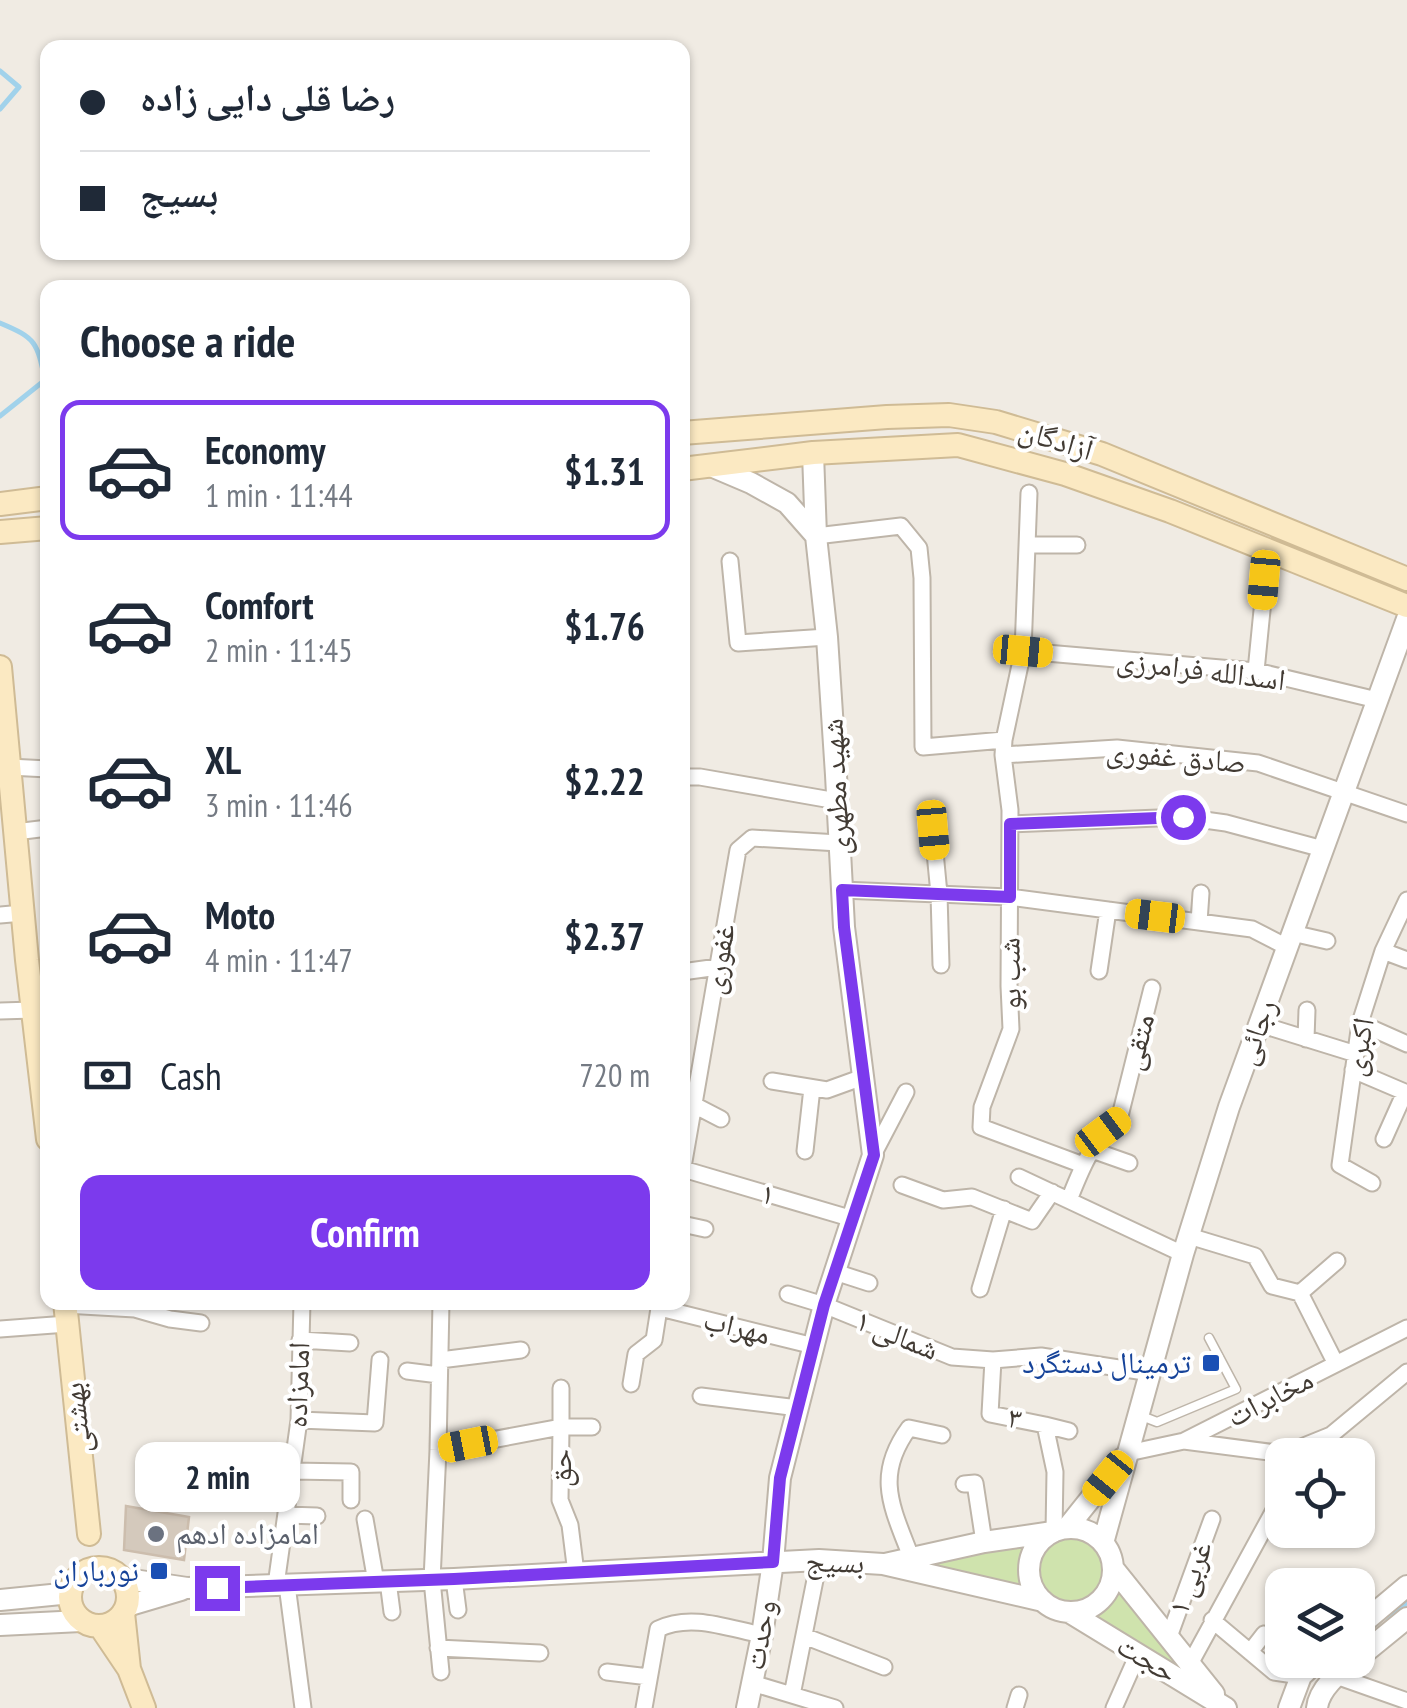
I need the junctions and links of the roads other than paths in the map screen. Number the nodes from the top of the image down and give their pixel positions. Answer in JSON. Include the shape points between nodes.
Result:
{"nodes":[{"id":1,"x":690,"y":432,"type":"edge"},
{"id":2,"x":813,"y":452,"type":"junction"},
{"id":3,"x":712,"y":466,"type":"junction"},
{"id":4,"x":690,"y":468,"type":"edge"},
{"id":5,"x":1029,"y":492,"type":"dead end"},
{"id":6,"x":40,"y":499,"type":"edge"},
{"id":7,"x":0,"y":504,"type":"edge"},
{"id":8,"x":40,"y":530,"type":"edge"},
{"id":9,"x":816,"y":536,"type":"junction"},
{"id":10,"x":2,"y":538,"type":"edge"},
{"id":11,"x":1027,"y":545,"type":"junction"},
{"id":12,"x":1076,"y":545,"type":"dead end"},
{"id":13,"x":730,"y":561,"type":"dead end"},
{"id":14,"x":1407,"y":579,"type":"edge"},
{"id":15,"x":1264,"y":580,"type":"dead end"},
{"id":16,"x":1407,"y":606,"type":"edge"},
{"id":17,"x":1407,"y":619,"type":"edge"},
{"id":18,"x":826,"y":637,"type":"junction"},
{"id":19,"x":1023,"y":651,"type":"junction"},
{"id":20,"x":0,"y":667,"type":"edge"},
{"id":21,"x":1256,"y":670,"type":"junction"},
{"id":22,"x":1377,"y":700,"type":"junction"},
{"id":23,"x":1004,"y":748,"type":"junction"},
{"id":24,"x":40,"y":772,"type":"edge"},
{"id":25,"x":690,"y":777,"type":"edge"},
{"id":26,"x":7,"y":782,"type":"edge"},
{"id":27,"x":1344,"y":792,"type":"junction"},
{"id":28,"x":837,"y":801,"type":"junction"},
{"id":29,"x":1407,"y":814,"type":"edge"},
{"id":30,"x":1010,"y":824,"type":"junction"},
{"id":31,"x":40,"y":829,"type":"edge"},
{"id":32,"x":933,"y":830,"type":"dead end"},
{"id":33,"x":16,"y":832,"type":"junction"},
{"id":34,"x":839,"y":843,"type":"junction"},
{"id":35,"x":1323,"y":849,"type":"junction"},
{"id":36,"x":842,"y":890,"type":"junction"},
{"id":37,"x":939,"y":894,"type":"junction"},
{"id":38,"x":1201,"y":894,"type":"dead end"},
{"id":39,"x":1010,"y":897,"type":"junction"},
{"id":40,"x":1407,"y":900,"type":"edge"},
{"id":41,"x":1108,"y":910,"type":"junction"},
{"id":42,"x":12,"y":914,"type":"edge"},
{"id":43,"x":1199,"y":922,"type":"junction"},
{"id":44,"x":1290,"y":940,"type":"junction"},
{"id":45,"x":1326,"y":941,"type":"dead end"},
{"id":46,"x":1383,"y":951,"type":"junction"},
{"id":47,"x":1407,"y":960,"type":"edge"},
{"id":48,"x":941,"y":965,"type":"dead end"},
{"id":49,"x":718,"y":967,"type":"junction"},
{"id":50,"x":1099,"y":970,"type":"dead end"},
{"id":51,"x":690,"y":971,"type":"edge"},
{"id":52,"x":1152,"y":988,"type":"dead end"},
{"id":53,"x":33,"y":1010,"type":"junction"},
{"id":54,"x":1307,"y":1010,"type":"dead end"},
{"id":55,"x":0,"y":1012,"type":"edge"},
{"id":56,"x":1259,"y":1024,"type":"junction"},
{"id":57,"x":1360,"y":1024,"type":"junction"},
{"id":58,"x":40,"y":1036,"type":"edge"},
{"id":59,"x":1306,"y":1039,"type":"junction"},
{"id":60,"x":1407,"y":1044,"type":"edge"},
{"id":61,"x":1355,"y":1062,"type":"junction"},
{"id":62,"x":863,"y":1077,"type":"junction"},
{"id":63,"x":772,"y":1081,"type":"dead end"},
{"id":64,"x":812,"y":1088,"type":"junction"},
{"id":65,"x":906,"y":1092,"type":"dead end"},
{"id":66,"x":1406,"y":1093,"type":"edge"},
{"id":67,"x":694,"y":1105,"type":"junction"},
{"id":68,"x":721,"y":1119,"type":"dead end"},
{"id":69,"x":690,"y":1129,"type":"edge"},
{"id":70,"x":1384,"y":1139,"type":"dead end"},
{"id":71,"x":1092,"y":1150,"type":"junction"},
{"id":72,"x":805,"y":1151,"type":"dead end"},
{"id":73,"x":874,"y":1155,"type":"junction"},
{"id":74,"x":1129,"y":1163,"type":"dead end"},
{"id":75,"x":1083,"y":1165,"type":"junction"},
{"id":76,"x":690,"y":1173,"type":"edge"},
{"id":77,"x":1019,"y":1177,"type":"dead end"},
{"id":78,"x":1372,"y":1183,"type":"dead end"},
{"id":79,"x":902,"y":1186,"type":"dead end"},
{"id":80,"x":1052,"y":1192,"type":"junction"},
{"id":81,"x":1069,"y":1200,"type":"junction"},
{"id":82,"x":1004,"y":1208,"type":"junction"},
{"id":83,"x":852,"y":1218,"type":"junction"},
{"id":84,"x":690,"y":1226,"type":"edge"},
{"id":85,"x":705,"y":1229,"type":"dead end"},
{"id":86,"x":1186,"y":1245,"type":"junction"},
{"id":87,"x":1337,"y":1260,"type":"dead end"},
{"id":88,"x":835,"y":1272,"type":"junction"},
{"id":89,"x":869,"y":1282,"type":"dead end"},
{"id":90,"x":980,"y":1289,"type":"dead end"},
{"id":91,"x":788,"y":1294,"type":"dead end"},
{"id":92,"x":1300,"y":1294,"type":"junction"},
{"id":93,"x":824,"y":1305,"type":"junction"},
{"id":94,"x":142,"y":1310,"type":"edge"},
{"id":95,"x":302,"y":1310,"type":"edge"},
{"id":96,"x":440,"y":1310,"type":"edge"},
{"id":97,"x":659,"y":1310,"type":"edge"},
{"id":98,"x":679,"y":1310,"type":"edge"},
{"id":99,"x":66,"y":1311,"type":"edge"},
{"id":100,"x":201,"y":1322,"type":"dead end"},
{"id":101,"x":1407,"y":1328,"type":"edge"},
{"id":102,"x":0,"y":1329,"type":"edge"},
{"id":103,"x":1209,"y":1338,"type":"dead end"},
{"id":104,"x":300,"y":1340,"type":"junction"},
{"id":105,"x":350,"y":1343,"type":"dead end"},
{"id":106,"x":814,"y":1346,"type":"junction"},
{"id":107,"x":520,"y":1350,"type":"dead end"},
{"id":108,"x":380,"y":1360,"type":"dead end"},
{"id":109,"x":993,"y":1360,"type":"junction"},
{"id":110,"x":1336,"y":1364,"type":"junction"},
{"id":111,"x":440,"y":1367,"type":"junction"},
{"id":112,"x":407,"y":1372,"type":"dead end"},
{"id":113,"x":1407,"y":1372,"type":"edge"},
{"id":114,"x":1151,"y":1373,"type":"junction"},
{"id":115,"x":631,"y":1384,"type":"dead end"},
{"id":116,"x":560,"y":1388,"type":"dead end"},
{"id":117,"x":701,"y":1396,"type":"dead end"},
{"id":118,"x":798,"y":1408,"type":"junction"},
{"id":119,"x":1139,"y":1415,"type":"junction"},
{"id":120,"x":299,"y":1420,"type":"junction"},
{"id":121,"x":1044,"y":1425,"type":"junction"},
{"id":122,"x":560,"y":1427,"type":"junction"},
{"id":123,"x":592,"y":1427,"type":"dead end"},
{"id":124,"x":1069,"y":1430,"type":"dead end"},
{"id":125,"x":942,"y":1435,"type":"dead end"},
{"id":126,"x":1323,"y":1438,"type":"edge"},
{"id":127,"x":1184,"y":1441,"type":"junction"},
{"id":128,"x":438,"y":1450,"type":"junction"},
{"id":129,"x":1265,"y":1451,"type":"edge"},
{"id":130,"x":1128,"y":1453,"type":"junction"},
{"id":131,"x":292,"y":1472,"type":"junction"},
{"id":132,"x":964,"y":1484,"type":"dead end"},
{"id":133,"x":351,"y":1500,"type":"dead end"},
{"id":134,"x":286,"y":1514,"type":"junction"},
{"id":135,"x":317,"y":1516,"type":"dead end"},
{"id":136,"x":365,"y":1519,"type":"dead end"},
{"id":137,"x":1212,"y":1519,"type":"dead end"},
{"id":138,"x":1265,"y":1525,"type":"edge"},
{"id":139,"x":1060,"y":1530,"type":"junction"},
{"id":140,"x":90,"y":1534,"type":"junction"},
{"id":141,"x":984,"y":1542,"type":"junction"},
{"id":142,"x":1103,"y":1543,"type":"junction"},
{"id":143,"x":911,"y":1556,"type":"junction"},
{"id":144,"x":818,"y":1560,"type":"junction"},
{"id":145,"x":773,"y":1562,"type":"junction"},
{"id":146,"x":883,"y":1564,"type":"junction"},
{"id":147,"x":1113,"y":1568,"type":"junction"},
{"id":148,"x":576,"y":1572,"type":"junction"},
{"id":149,"x":114,"y":1574,"type":"junction"},
{"id":150,"x":454,"y":1579,"type":"junction"},
{"id":151,"x":77,"y":1580,"type":"junction"},
{"id":152,"x":432,"y":1580,"type":"junction"},
{"id":153,"x":382,"y":1582,"type":"junction"},
{"id":154,"x":282,"y":1585,"type":"junction"},
{"id":155,"x":1407,"y":1586,"type":"edge"},
{"id":156,"x":188,"y":1588,"type":"junction"},
{"id":157,"x":0,"y":1600,"type":"edge"},
{"id":158,"x":1043,"y":1602,"type":"junction"},
{"id":159,"x":1375,"y":1608,"type":"edge"},
{"id":160,"x":125,"y":1609,"type":"junction"},
{"id":161,"x":458,"y":1610,"type":"dead end"},
{"id":162,"x":392,"y":1612,"type":"dead end"},
{"id":163,"x":1069,"y":1612,"type":"junction"},
{"id":164,"x":1407,"y":1618,"type":"edge"},
{"id":165,"x":1212,"y":1620,"type":"junction"},
{"id":166,"x":91,"y":1624,"type":"junction"},
{"id":167,"x":0,"y":1625,"type":"edge"},
{"id":168,"x":1264,"y":1634,"type":"dead end"},
{"id":169,"x":762,"y":1636,"type":"junction"},
{"id":170,"x":804,"y":1636,"type":"junction"},
{"id":171,"x":1169,"y":1637,"type":"junction"},
{"id":172,"x":1375,"y":1644,"type":"edge"},
{"id":173,"x":438,"y":1648,"type":"junction"},
{"id":174,"x":1250,"y":1652,"type":"junction"},
{"id":175,"x":540,"y":1653,"type":"dead end"},
{"id":176,"x":1138,"y":1654,"type":"junction"},
{"id":177,"x":1190,"y":1664,"type":"junction"},
{"id":178,"x":1265,"y":1664,"type":"edge"},
{"id":179,"x":884,"y":1667,"type":"dead end"},
{"id":180,"x":129,"y":1670,"type":"junction"},
{"id":181,"x":441,"y":1672,"type":"dead end"},
{"id":182,"x":607,"y":1672,"type":"dead end"},
{"id":183,"x":649,"y":1677,"type":"junction"},
{"id":184,"x":1300,"y":1678,"type":"edge"},
{"id":185,"x":1334,"y":1678,"type":"edge"},
{"id":186,"x":1342,"y":1678,"type":"edge"},
{"id":187,"x":752,"y":1683,"type":"junction"},
{"id":188,"x":792,"y":1695,"type":"junction"},
{"id":189,"x":1407,"y":1701,"type":"edge"},
{"id":190,"x":144,"y":1708,"type":"edge"},
{"id":191,"x":303,"y":1708,"type":"edge"},
{"id":192,"x":644,"y":1708,"type":"edge"},
{"id":193,"x":747,"y":1708,"type":"edge"},
{"id":194,"x":835,"y":1708,"type":"edge"},
{"id":195,"x":1114,"y":1708,"type":"edge"},
{"id":196,"x":1225,"y":1708,"type":"edge"},
{"id":197,"x":1289,"y":1708,"type":"edge"},
{"id":198,"x":1317,"y":1708,"type":"edge"}],
"edges":[{"from":1,"to":14,"type":"main road","name":"آزادگان","via":[[887,417],[996,422],[1102,454]]},
{"from":2,"to":3,"type":"main road"},
{"from":2,"to":9,"type":"street","name":"شهید مطهری"},
{"from":2,"to":16,"type":"main road","via":[[958,445],[1170,512]]},
{"from":3,"to":4,"type":"main road"},
{"from":3,"to":9,"type":"street","via":[[786,503]]},
{"from":5,"to":11,"type":"street","name":"شب بو"},
{"from":6,"to":7,"type":"main road"},
{"from":8,"to":10,"type":"main road"},
{"from":9,"to":18,"type":"street","name":"شهید مطهری"},
{"from":9,"to":23,"type":"street","via":[[901,526],[919,548],[922,578],[923,746]]},
{"from":11,"to":12,"type":"street"},
{"from":11,"to":19,"type":"street","name":"شب بو"},
{"from":13,"to":18,"type":"street","via":[[738,643]]},
{"from":15,"to":21,"type":"street"},
{"from":17,"to":22,"type":"street","name":"رجائی"},
{"from":18,"to":28,"type":"street","name":"شهید مطهری"},
{"from":19,"to":21,"type":"street","name":"اسدالله فرامرزی"},
{"from":19,"to":23,"type":"street","name":"شب بو"},
{"from":20,"to":26,"type":"main road"},
{"from":21,"to":22,"type":"street","name":"اسدالله فرامرزی"},
{"from":22,"to":27,"type":"street","name":"رجائی"},
{"from":23,"to":27,"type":"street","name":"صادق غفوری","via":[[1117,748],[1258,763]]},
{"from":23,"to":30,"type":"street","name":"شب بو"},
{"from":24,"to":26,"type":"street"},
{"from":25,"to":28,"type":"street"},
{"from":26,"to":33,"type":"main road"},
{"from":27,"to":29,"type":"street","name":"صادق غفوری"},
{"from":27,"to":35,"type":"street","name":"رجائی"},
{"from":28,"to":34,"type":"street","name":"شهید مطهری"},
{"from":30,"to":35,"type":"street","via":[[1183,817]]},
{"from":30,"to":39,"type":"street","name":"شب بو"},
{"from":31,"to":33,"type":"street"},
{"from":32,"to":37,"type":"street"},
{"from":33,"to":42,"type":"main road"},
{"from":34,"to":36,"type":"street","name":"شهید مطهری"},
{"from":34,"to":49,"type":"street","name":"غفوری","via":[[752,838],[738,850]]},
{"from":35,"to":44,"type":"street","name":"رجائی"},
{"from":36,"to":37,"type":"street"},
{"from":36,"to":62,"type":"street","name":"شهید مطهری"},
{"from":37,"to":39,"type":"street"},
{"from":37,"to":48,"type":"street"},
{"from":38,"to":43,"type":"street"},
{"from":39,"to":41,"type":"street"},
{"from":39,"to":75,"type":"street","name":"شب بو","via":[[1011,1028],[982,1107],[982,1128]]},
{"from":40,"to":46,"type":"street","name":"اکبری"},
{"from":41,"to":43,"type":"street","via":[[1155,924]]},
{"from":41,"to":50,"type":"street"},
{"from":42,"to":53,"type":"main road"},
{"from":43,"to":44,"type":"street"},
{"from":44,"to":45,"type":"street"},
{"from":44,"to":56,"type":"street","name":"رجائی"},
{"from":46,"to":47,"type":"street"},
{"from":46,"to":57,"type":"street","name":"اکبری"},
{"from":49,"to":51,"type":"street"},
{"from":49,"to":67,"type":"street","name":"غفوری"},
{"from":52,"to":71,"type":"street","name":"متقی","via":[[1119,1120]]},
{"from":53,"to":55,"type":"street"},
{"from":53,"to":58,"type":"main road"},
{"from":54,"to":59,"type":"street"},
{"from":56,"to":59,"type":"street"},
{"from":56,"to":86,"type":"street","name":"رجائی"},
{"from":57,"to":60,"type":"street"},
{"from":57,"to":61,"type":"street","name":"اکبری"},
{"from":59,"to":61,"type":"street"},
{"from":61,"to":66,"type":"street"},
{"from":61,"to":78,"type":"street","name":"اکبری","via":[[1340,1164]]},
{"from":62,"to":64,"type":"street","via":[[827,1090]]},
{"from":62,"to":73,"type":"street","name":"شهید مطهری"},
{"from":63,"to":64,"type":"street"},
{"from":64,"to":72,"type":"street"},
{"from":65,"to":73,"type":"street"},
{"from":66,"to":70,"type":"street"},
{"from":67,"to":68,"type":"street"},
{"from":67,"to":69,"type":"street","name":"غفوری"},
{"from":71,"to":74,"type":"street"},
{"from":71,"to":75,"type":"street","name":"متقی"},
{"from":73,"to":83,"type":"street","name":"شهید مطهری"},
{"from":75,"to":81,"type":"street","name":"متقی"},
{"from":76,"to":83,"type":"street","name":"۱"},
{"from":77,"to":80,"type":"street"},
{"from":79,"to":82,"type":"street","via":[[943,1200],[972,1196]]},
{"from":80,"to":81,"type":"street"},
{"from":80,"to":82,"type":"street","via":[[1032,1221]]},
{"from":81,"to":86,"type":"street"},
{"from":82,"to":90,"type":"street"},
{"from":83,"to":88,"type":"street","name":"شهید مطهری"},
{"from":84,"to":85,"type":"street"},
{"from":86,"to":92,"type":"street","via":[[1255,1256],[1272,1286]]},
{"from":86,"to":114,"type":"street","name":"رجائی"},
{"from":87,"to":92,"type":"street"},
{"from":88,"to":89,"type":"street"},
{"from":88,"to":93,"type":"street","name":"شهید مطهری"},
{"from":91,"to":93,"type":"street","name":"۱ شمالی"},
{"from":92,"to":110,"type":"street"},
{"from":93,"to":106,"type":"street","name":"شهید مطهری"},
{"from":93,"to":109,"type":"street","name":"۱ شمالی","via":[[952,1357]]},
{"from":94,"to":100,"type":"street"},
{"from":95,"to":104,"type":"street","name":"امامزاده"},
{"from":96,"to":111,"type":"street"},
{"from":97,"to":115,"type":"street","via":[[654,1340],[636,1354]]},
{"from":98,"to":106,"type":"street","name":"مهراب"},
{"from":99,"to":102,"type":"street"},
{"from":99,"to":140,"type":"main road","name":"بهشتی"},
{"from":101,"to":110,"type":"street","name":"مخابرات"},
{"from":103,"to":119,"type":"lane","via":[[1236,1389],[1157,1422]]},
{"from":104,"to":105,"type":"street"},
{"from":104,"to":120,"type":"street","name":"امامزاده"},
{"from":106,"to":118,"type":"street","name":"شهید مطهری"},
{"from":107,"to":111,"type":"street"},
{"from":108,"to":120,"type":"street","via":[[375,1423]]},
{"from":109,"to":114,"type":"street","name":"۱ شمالی","via":[[1041,1356]]},
{"from":109,"to":121,"type":"street","name":"۳","via":[[990,1414]]},
{"from":110,"to":127,"type":"street","name":"مخابرات"},
{"from":111,"to":112,"type":"street"},
{"from":111,"to":128,"type":"street"},
{"from":113,"to":126,"type":"street"},
{"from":114,"to":119,"type":"street","name":"رجائی"},
{"from":116,"to":122,"type":"street"},
{"from":117,"to":118,"type":"street"},
{"from":118,"to":145,"type":"street","name":"شهید مطهری","via":[[780,1478]]},
{"from":119,"to":130,"type":"street","name":"رجائی"},
{"from":120,"to":131,"type":"street","name":"امامزاده"},
{"from":121,"to":124,"type":"street"},
{"from":121,"to":139,"type":"street","name":"۳"},
{"from":122,"to":123,"type":"street"},
{"from":122,"to":128,"type":"street","name":"حق"},
{"from":122,"to":148,"type":"street","name":"حق","via":[[560,1500]]},
{"from":125,"to":143,"type":"street","via":[[909,1428],[896,1446],[887,1483]]},
{"from":127,"to":129,"type":"street"},
{"from":127,"to":130,"type":"street","name":"مخابرات"},
{"from":128,"to":152,"type":"street"},
{"from":130,"to":139,"type":"street"},
{"from":130,"to":142,"type":"street","name":"رجائی"},
{"from":131,"to":133,"type":"street","via":[[351,1472]]},
{"from":131,"to":134,"type":"street","name":"امامزاده"},
{"from":132,"to":141,"type":"street","via":[[975,1484]]},
{"from":134,"to":135,"type":"street"},
{"from":134,"to":154,"type":"street","name":"امامزاده"},
{"from":136,"to":153,"type":"street"},
{"from":137,"to":171,"type":"street","name":"۱ غربی"},
{"from":138,"to":165,"type":"street"},
{"from":139,"to":141,"type":"street","name":"بسیج"},
{"from":139,"to":142,"type":"street","via":[[1080,1529]]},
{"from":139,"to":158,"type":"street","via":[[1042,1539],[1030,1564]]},
{"from":140,"to":149,"type":"main road"},
{"from":140,"to":151,"type":"main road"},
{"from":141,"to":143,"type":"street","name":"بسیج"},
{"from":142,"to":147,"type":"street"},
{"from":143,"to":146,"type":"street","name":"بسیج"},
{"from":144,"to":145,"type":"street","name":"بسیج"},
{"from":144,"to":146,"type":"street","name":"بسیج"},
{"from":144,"to":170,"type":"street"},
{"from":145,"to":148,"type":"street","name":"بسیج"},
{"from":145,"to":169,"type":"street","name":"وحدت"},
{"from":146,"to":158,"type":"street","name":"بسیج"},
{"from":147,"to":163,"type":"street","via":[[1095,1604]]},
{"from":147,"to":171,"type":"street","name":"حجت"},
{"from":148,"to":150,"type":"street","name":"بسیج"},
{"from":149,"to":151,"type":"main road","via":[[90,1570]]},
{"from":149,"to":156,"type":"street"},
{"from":149,"to":160,"type":"main road","via":[[128,1596]]},
{"from":150,"to":152,"type":"street","name":"بسیج"},
{"from":150,"to":161,"type":"street"},
{"from":151,"to":157,"type":"street","via":[[62,1594]]},
{"from":151,"to":166,"type":"main road","via":[[71,1605]]},
{"from":152,"to":153,"type":"street","name":"بسیج"},
{"from":152,"to":173,"type":"street"},
{"from":153,"to":154,"type":"street","name":"بسیج"},
{"from":153,"to":162,"type":"street"},
{"from":154,"to":156,"type":"street","name":"بسیج"},
{"from":154,"to":191,"type":"street","name":"امامزاده"},
{"from":155,"to":159,"type":"street"},
{"from":156,"to":160,"type":"street"},
{"from":158,"to":163,"type":"street"},
{"from":160,"to":166,"type":"main road","via":[[109,1624]]},
{"from":160,"to":180,"type":"main road"},
{"from":163,"to":176,"type":"street","name":"حجت"},
{"from":164,"to":172,"type":"street"},
{"from":165,"to":174,"type":"street"},
{"from":165,"to":177,"type":"street"},
{"from":166,"to":167,"type":"street"},
{"from":166,"to":180,"type":"main road"},
{"from":168,"to":174,"type":"street"},
{"from":169,"to":183,"type":"street","via":[[694,1620],[672,1622],[658,1629]]},
{"from":169,"to":187,"type":"street","name":"وحدت"},
{"from":170,"to":179,"type":"street"},
{"from":170,"to":188,"type":"street"},
{"from":171,"to":177,"type":"street","name":"حجت"},
{"from":173,"to":175,"type":"street"},
{"from":173,"to":181,"type":"street"},
{"from":174,"to":178,"type":"street"},
{"from":176,"to":195,"type":"street"},
{"from":176,"to":196,"type":"street","name":"حجت"},
{"from":177,"to":196,"type":"street","name":"حجت"},
{"from":180,"to":190,"type":"main road"},
{"from":182,"to":183,"type":"street"},
{"from":183,"to":192,"type":"street"},
{"from":184,"to":197,"type":"street"},
{"from":185,"to":198,"type":"street"},
{"from":186,"to":189,"type":"street"},
{"from":187,"to":188,"type":"street"},
{"from":187,"to":193,"type":"street","name":"وحدت"},
{"from":188,"to":194,"type":"street"}]}
